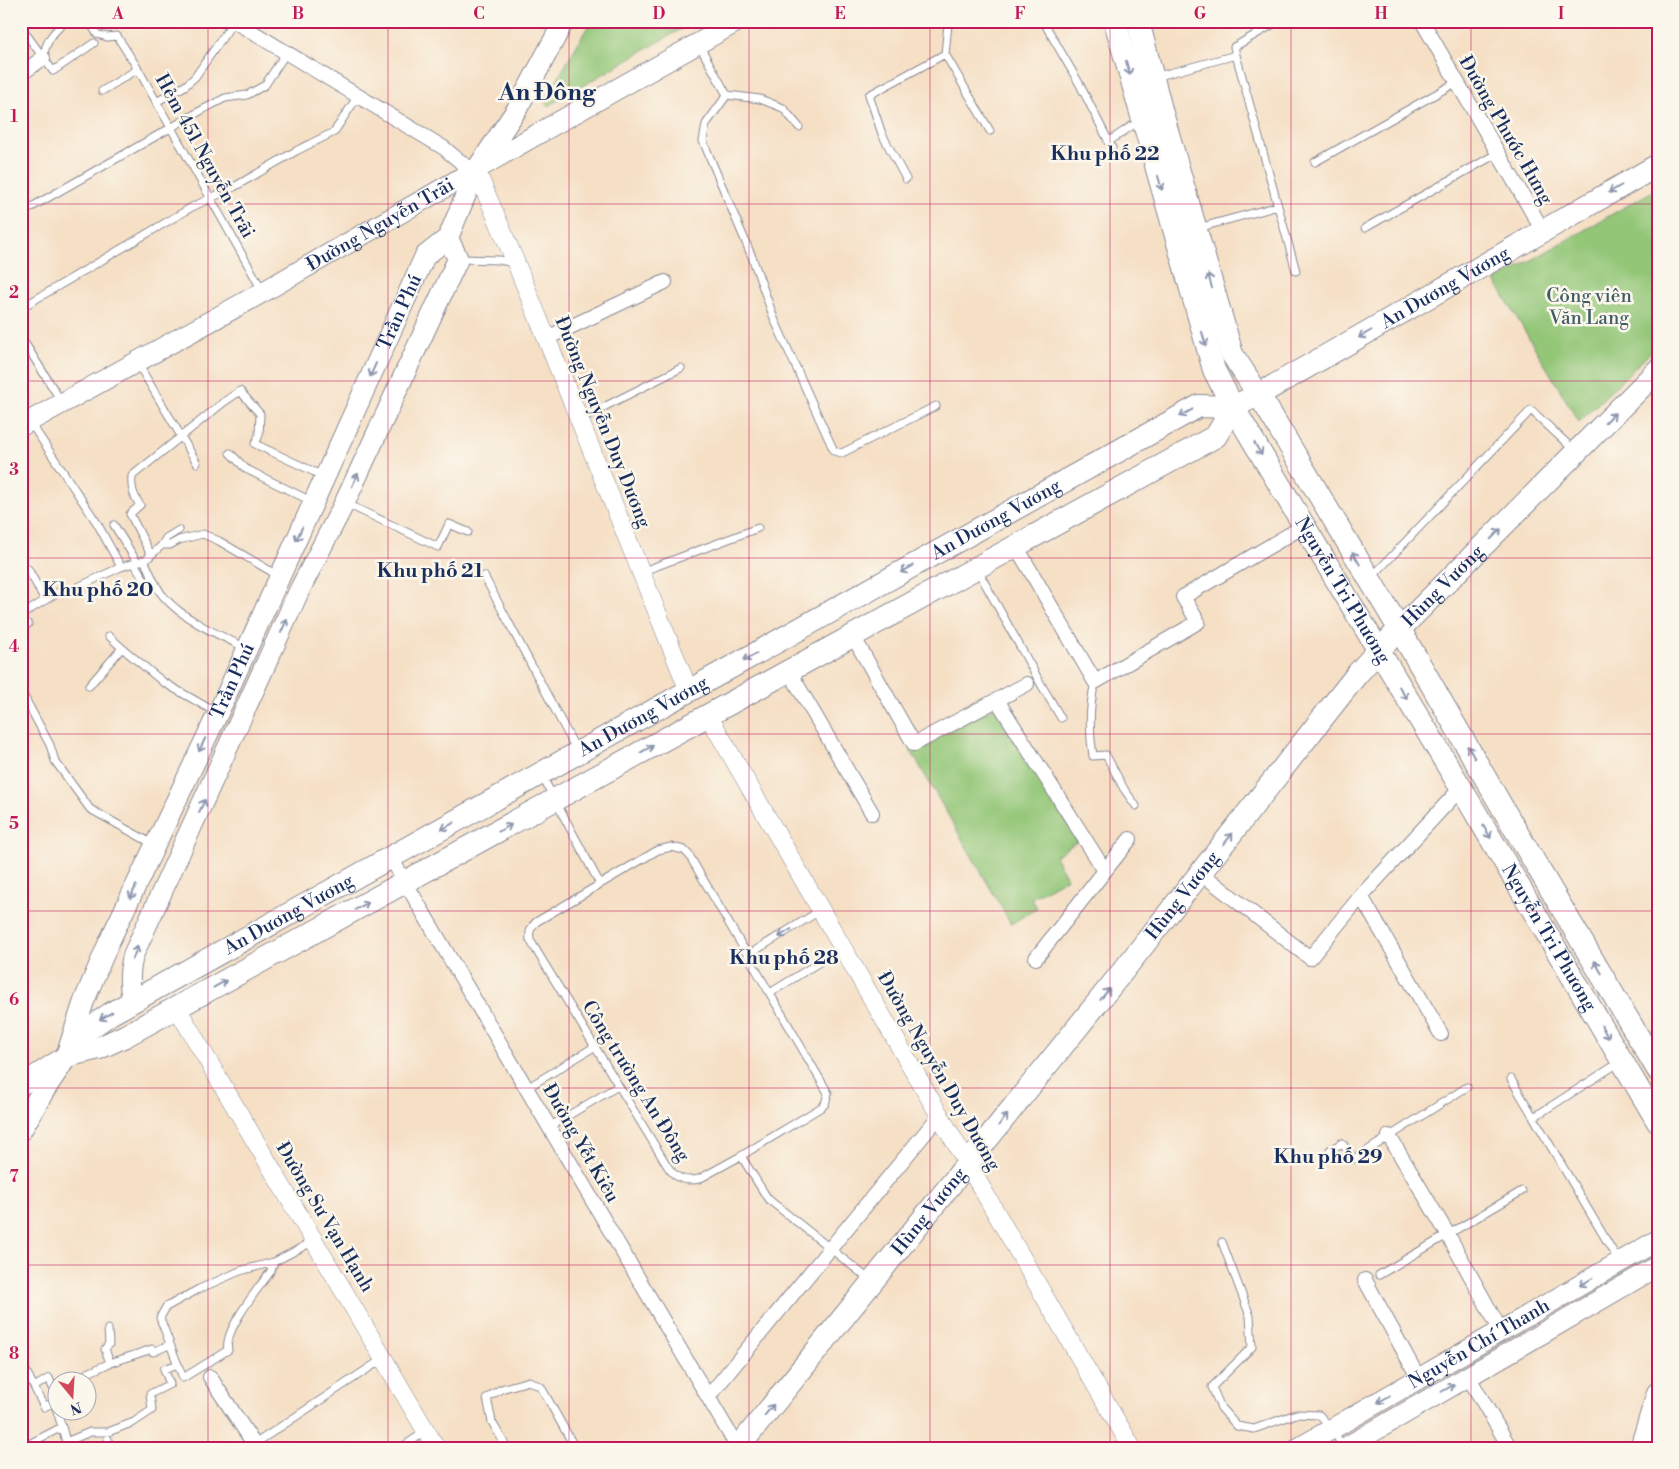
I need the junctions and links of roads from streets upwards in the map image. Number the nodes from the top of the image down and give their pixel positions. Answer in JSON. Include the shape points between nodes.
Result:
{"nodes":[{"id":1,"x":234,"y":21,"type":"edge"},
{"id":2,"x":564,"y":21,"type":"edge"},
{"id":3,"x":738,"y":21,"type":"edge"},
{"id":4,"x":1115,"y":21,"type":"edge"},
{"id":5,"x":1138,"y":21,"type":"edge"},
{"id":6,"x":1422,"y":21,"type":"edge"},
{"id":7,"x":43,"y":58,"type":"road end"},
{"id":8,"x":21,"y":74,"type":"edge"},
{"id":9,"x":1152,"y":116,"type":"junction"},
{"id":10,"x":1658,"y":165,"type":"edge"},
{"id":11,"x":476,"y":170,"type":"junction"},
{"id":12,"x":1543,"y":231,"type":"junction"},
{"id":13,"x":448,"y":238,"type":"junction"},
{"id":14,"x":665,"y":282,"type":"dead end"},
{"id":15,"x":547,"y":338,"type":"junction"},
{"id":16,"x":1658,"y":370,"type":"edge"},
{"id":17,"x":1258,"y":395,"type":"junction"},
{"id":18,"x":1233,"y":407,"type":"junction"},
{"id":19,"x":26,"y":424,"type":"edge"},
{"id":20,"x":1304,"y":526,"type":"junction"},
{"id":21,"x":1016,"y":546,"type":"junction"},
{"id":22,"x":1369,"y":580,"type":"junction"},
{"id":23,"x":1348,"y":601,"type":"junction"},
{"id":24,"x":1400,"y":630,"type":"junction"},
{"id":25,"x":853,"y":636,"type":"junction"},
{"id":26,"x":774,"y":644,"type":"junction"},
{"id":27,"x":247,"y":648,"type":"junction"},
{"id":28,"x":1378,"y":651,"type":"junction"},
{"id":29,"x":269,"y":658,"type":"junction"},
{"id":30,"x":789,"y":671,"type":"junction"},
{"id":31,"x":1027,"y":684,"type":"dead end"},
{"id":32,"x":689,"y":691,"type":"junction"},
{"id":33,"x":997,"y":700,"type":"junction"},
{"id":34,"x":708,"y":716,"type":"junction"},
{"id":35,"x":1484,"y":774,"type":"junction"},
{"id":36,"x":1461,"y":788,"type":"junction"},
{"id":37,"x":872,"y":813,"type":"dead end"},
{"id":38,"x":1130,"y":839,"type":"dead end"},
{"id":39,"x":391,"y":858,"type":"junction"},
{"id":40,"x":1105,"y":871,"type":"junction"},
{"id":41,"x":1201,"y":872,"type":"junction"},
{"id":42,"x":406,"y":882,"type":"junction"},
{"id":43,"x":1361,"y":896,"type":"junction"},
{"id":44,"x":284,"y":917,"type":"junction"},
{"id":45,"x":298,"y":941,"type":"junction"},
{"id":46,"x":1036,"y":958,"type":"dead end"},
{"id":47,"x":163,"y":984,"type":"junction"},
{"id":48,"x":133,"y":1001,"type":"junction"},
{"id":49,"x":177,"y":1008,"type":"junction"},
{"id":50,"x":144,"y":1026,"type":"junction"},
{"id":51,"x":1441,"y":1034,"type":"dead end"},
{"id":52,"x":66,"y":1056,"type":"junction"},
{"id":53,"x":1658,"y":1070,"type":"edge"},
{"id":54,"x":21,"y":1085,"type":"edge"},
{"id":55,"x":940,"y":1115,"type":"junction"},
{"id":56,"x":1658,"y":1122,"type":"edge"},
{"id":57,"x":21,"y":1129,"type":"edge"},
{"id":58,"x":1389,"y":1136,"type":"road end"},
{"id":59,"x":968,"y":1164,"type":"junction"},
{"id":60,"x":1658,"y":1240,"type":"edge"},
{"id":61,"x":1658,"y":1266,"type":"edge"},
{"id":62,"x":1365,"y":1280,"type":"dead end"},
{"id":63,"x":1501,"y":1331,"type":"junction"},
{"id":64,"x":1468,"y":1376,"type":"junction"},
{"id":65,"x":210,"y":1377,"type":"dead end"},
{"id":66,"x":1419,"y":1379,"type":"junction"},
{"id":67,"x":1658,"y":1392,"type":"edge"},
{"id":68,"x":708,"y":1397,"type":"junction"},
{"id":69,"x":251,"y":1446,"type":"edge"},
{"id":70,"x":436,"y":1448,"type":"edge"},
{"id":71,"x":738,"y":1448,"type":"edge"},
{"id":72,"x":1132,"y":1448,"type":"edge"},
{"id":73,"x":1299,"y":1448,"type":"edge"},
{"id":74,"x":1344,"y":1448,"type":"edge"},
{"id":75,"x":1510,"y":1448,"type":"edge"},
{"id":76,"x":1641,"y":1448,"type":"edge"}],
"edges":[{"from":1,"to":11,"type":"street"},
{"from":2,"to":11,"type":"main road","via":[[517,109]]},
{"from":3,"to":11,"type":"main road","name":"Đường Nguyễn Trãi"},
{"from":4,"to":9,"type":"main road","name":"Nguyễn Tri Phương","one_way":true},
{"from":5,"to":9,"type":"main road","name":"Nguyễn Tri Phương","via":[[1152,78]]},
{"from":6,"to":12,"type":"street","name":"Đường Phước Hưng"},
{"from":7,"to":8,"type":"street"},
{"from":17,"to":9,"type":"main road","name":"Nguyễn Tri Phương","one_way":true,"via":[[1232,354],[1195,229]]},
{"from":9,"to":18,"type":"main road","name":"Nguyễn Tri Phương","one_way":true,"via":[[1208,354]]},
{"from":10,"to":12,"type":"main road","name":"An Dương Vương","one_way":true},
{"from":11,"to":13,"type":"main road","name":"Trần Phú"},
{"from":11,"to":15,"type":"street","name":"Đường Nguyễn Duy Dương"},
{"from":11,"to":19,"type":"main road","name":"Đường Nguyễn Trãi"},
{"from":12,"to":17,"type":"main road","name":"An Dương Vương","one_way":true},
{"from":13,"to":27,"type":"main road","name":"Trần Phú","one_way":true,"via":[[425,256]]},
{"from":29,"to":13,"type":"main road","name":"Trần Phú","one_way":true,"via":[[458,259]]},
{"from":14,"to":15,"type":"street"},
{"from":15,"to":32,"type":"street","name":"Đường Nguyễn Duy Dương"},
{"from":24,"to":16,"type":"main road","name":"Hùng Vương","one_way":true},
{"from":17,"to":18,"type":"main road","name":"An Dương Vương"},
{"from":22,"to":17,"type":"main road","name":"Nguyễn Tri Phương","one_way":true},
{"from":18,"to":20,"type":"main road","name":"Nguyễn Tri Phương","one_way":true},
{"from":18,"to":21,"type":"main road","name":"An Dương Vương","via":[[1216,436]]},
{"from":18,"to":26,"type":"main road","name":"An Dương Vương","one_way":true,"via":[[1199,406]]},
{"from":20,"to":21,"type":"street","via":[[1183,597],[1198,622],[1095,682]]},
{"from":20,"to":23,"type":"main road","name":"Nguyễn Tri Phương"},
{"from":21,"to":25,"type":"main road","name":"An Dương Vương"},
{"from":22,"to":23,"type":"main road"},
{"from":22,"to":24,"type":"main road","name":"Nguyễn Tri Phương"},
{"from":23,"to":28,"type":"main road","name":"Nguyễn Tri Phương"},
{"from":24,"to":28,"type":"main road","name":"Hùng Vương"},
{"from":35,"to":24,"type":"main road","name":"Nguyễn Tri Phương","one_way":true},
{"from":25,"to":30,"type":"main road","name":"An Dương Vương"},
{"from":25,"to":33,"type":"street","via":[[914,744]]},
{"from":26,"to":30,"type":"main road"},
{"from":26,"to":32,"type":"main road","name":"An Dương Vương","one_way":true},
{"from":27,"to":29,"type":"main road"},
{"from":27,"to":52,"type":"main road","name":"Trần Phú","one_way":true,"via":[[96,972]]},
{"from":28,"to":36,"type":"main road","name":"Nguyễn Tri Phương","one_way":true},
{"from":41,"to":28,"type":"main road","name":"Hùng Vương","one_way":true},
{"from":48,"to":29,"type":"main road","name":"Trần Phú","one_way":true,"via":[[130,973],[134,953]]},
{"from":30,"to":34,"type":"main road","name":"An Dương Vương"},
{"from":30,"to":37,"type":"street"},
{"from":31,"to":33,"type":"street"},
{"from":32,"to":34,"type":"main road"},
{"from":32,"to":39,"type":"main road","name":"An Dương Vương","one_way":true},
{"from":33,"to":40,"type":"street"},
{"from":42,"to":34,"type":"main road","name":"An Dương Vương","one_way":true},
{"from":34,"to":55,"type":"street","name":"Đường Nguyễn Duy Dương"},
{"from":35,"to":36,"type":"main road"},
{"from":53,"to":35,"type":"main road","name":"Nguyễn Tri Phương","one_way":true},
{"from":36,"to":43,"type":"street"},
{"from":36,"to":56,"type":"main road","name":"Nguyễn Tri Phương","one_way":true},
{"from":38,"to":40,"type":"street"},
{"from":39,"to":42,"type":"street","name":"Đường Yết Kiêu"},
{"from":39,"to":44,"type":"main road","name":"An Dương Vương"},
{"from":40,"to":46,"type":"street"},
{"from":41,"to":43,"type":"street","via":[[1310,958]]},
{"from":59,"to":41,"type":"main road","name":"Hùng Vương","one_way":true},
{"from":45,"to":42,"type":"main road","name":"An Dương Vương","one_way":true},
{"from":42,"to":68,"type":"street","name":"Đường Yết Kiêu"},
{"from":43,"to":51,"type":"street"},
{"from":44,"to":45,"type":"main road"},
{"from":44,"to":47,"type":"main road","name":"An Dương Vương"},
{"from":49,"to":45,"type":"main road","name":"An Dương Vương","one_way":true},
{"from":47,"to":48,"type":"main road","name":"An Dương Vương"},
{"from":47,"to":49,"type":"main road"},
{"from":48,"to":50,"type":"main road"},
{"from":48,"to":52,"type":"main road","name":"An Dương Vương","one_way":true,"via":[[97,1021]]},
{"from":49,"to":50,"type":"main road","name":"An Dương Vương"},
{"from":49,"to":70,"type":"street","name":"Đường Sư Vạn Hạnh"},
{"from":50,"to":52,"type":"main road","name":"An Dương Vương","via":[[99,1048]]},
{"from":52,"to":54,"type":"main road","name":"An Dương Vương"},
{"from":52,"to":57,"type":"main road","name":"Trần Phú"},
{"from":55,"to":59,"type":"street","name":"Đường Nguyễn Duy Dương"},
{"from":55,"to":68,"type":"street"},
{"from":58,"to":63,"type":"street"},
{"from":71,"to":59,"type":"main road","name":"Hùng Vương","one_way":true},
{"from":59,"to":72,"type":"street","name":"Đường Nguyễn Duy Dương"},
{"from":60,"to":63,"type":"main road","name":"Nguyễn Chí Thanh","one_way":true},
{"from":61,"to":64,"type":"main road","name":"Nguyễn Chí Thanh"},
{"from":62,"to":66,"type":"street"},
{"from":63,"to":66,"type":"main road","name":"Nguyễn Chí Thanh"},
{"from":74,"to":64,"type":"main road","name":"Nguyễn Chí Thanh","one_way":true},
{"from":64,"to":75,"type":"street"},
{"from":65,"to":69,"type":"street"},
{"from":66,"to":73,"type":"main road","name":"Nguyễn Chí Thanh","one_way":true},
{"from":67,"to":76,"type":"main road"},
{"from":68,"to":71,"type":"street","name":"Đường Yết Kiêu"}]}
